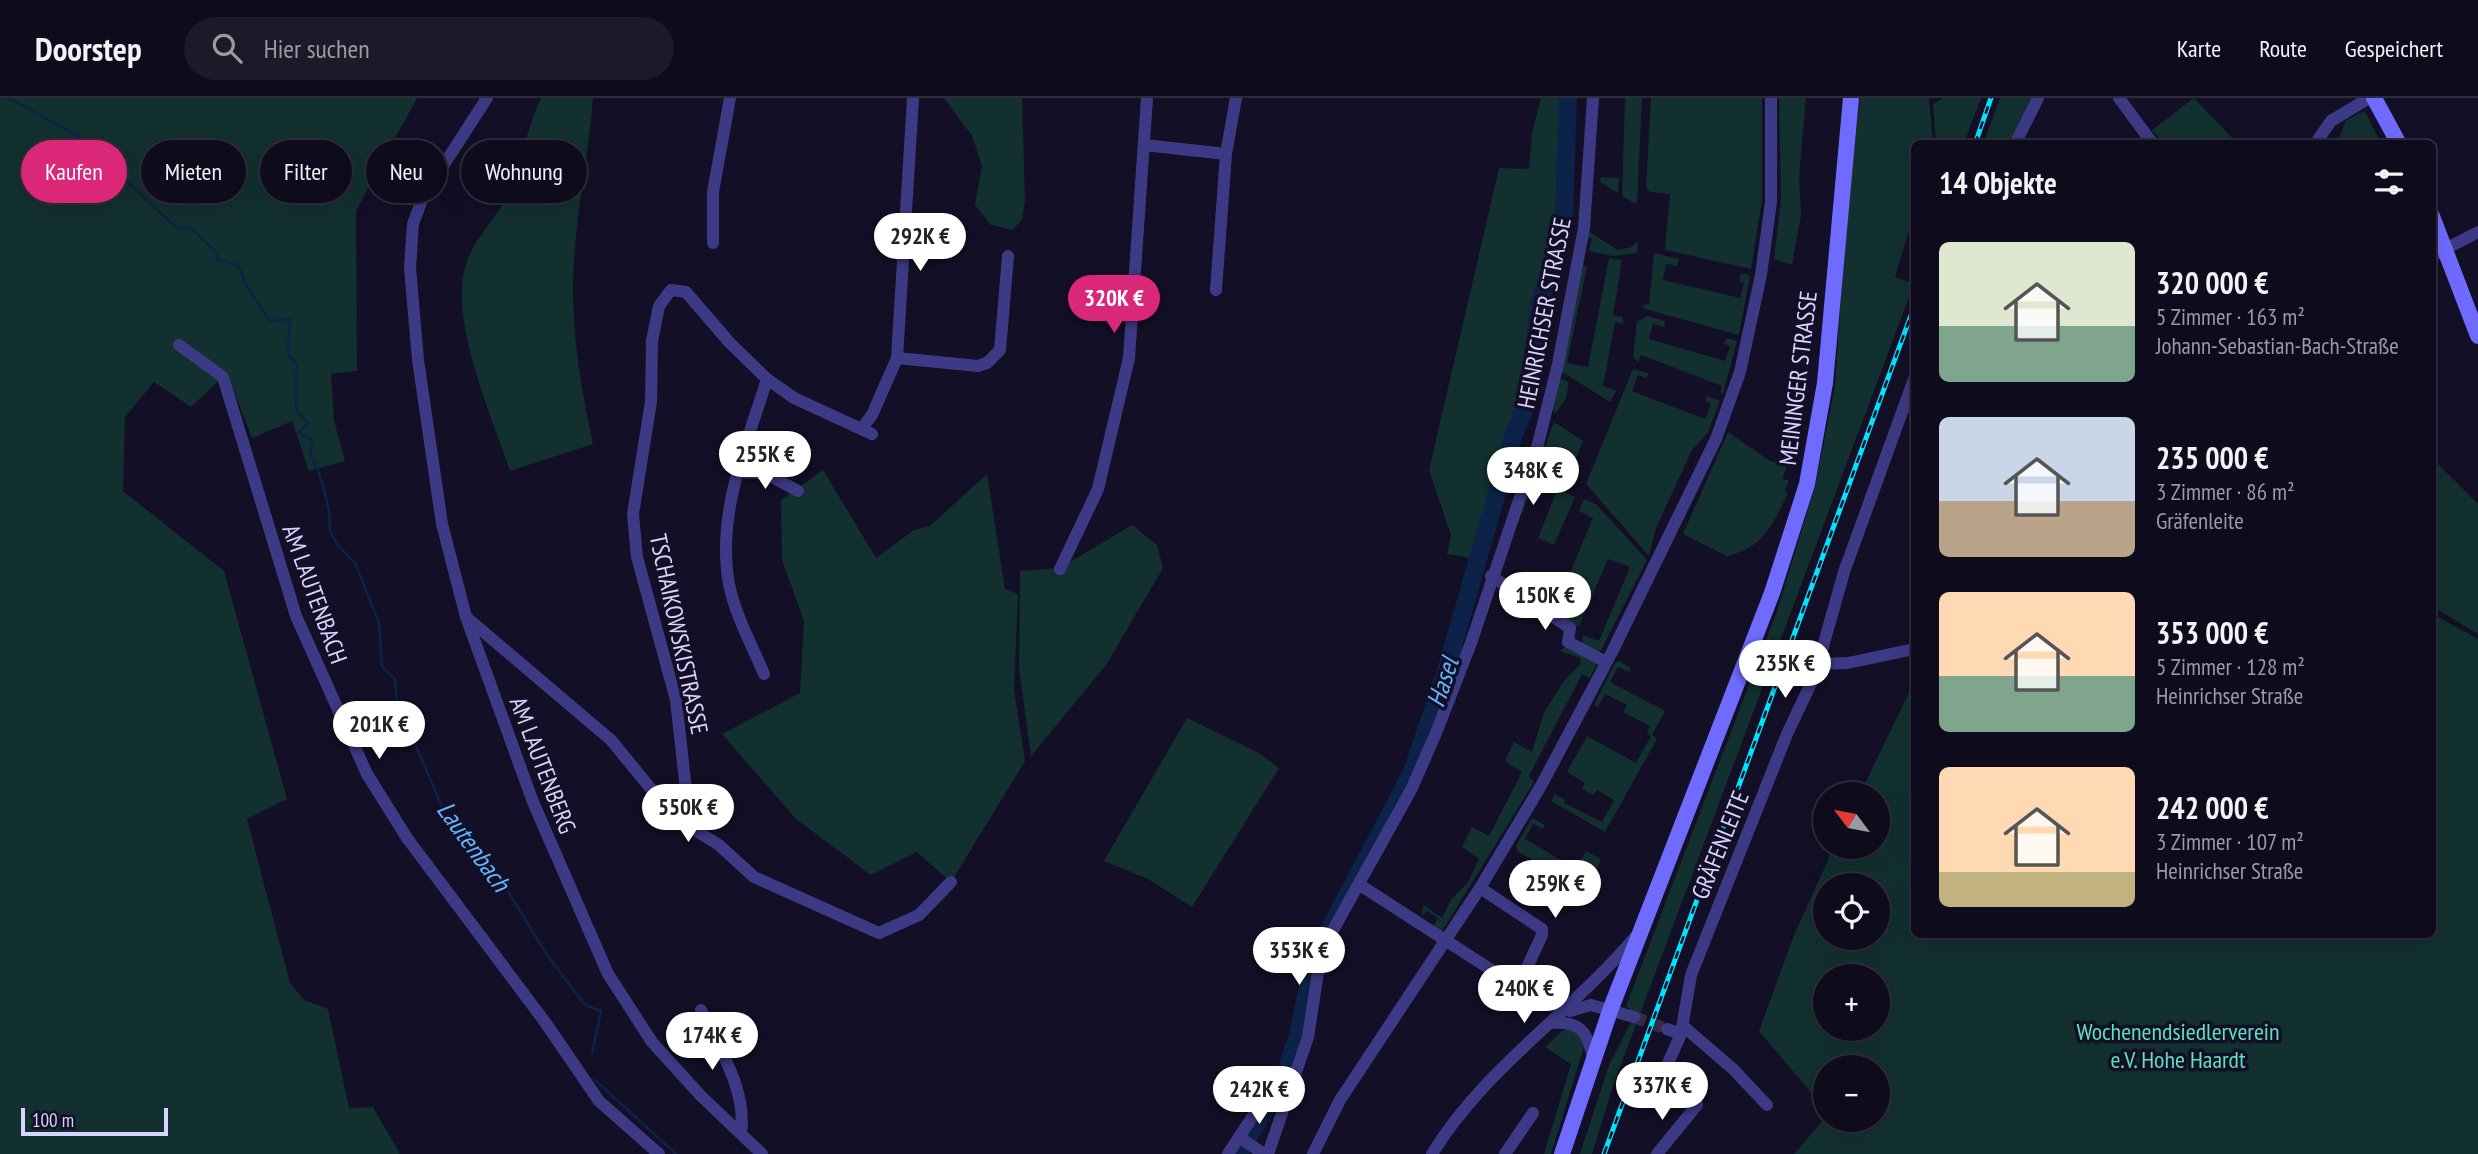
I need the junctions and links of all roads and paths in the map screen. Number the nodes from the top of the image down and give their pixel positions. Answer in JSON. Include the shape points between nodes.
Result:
{"nodes":[{"id":1,"x":487,"y":98,"type":"edge"},
{"id":2,"x":730,"y":98,"type":"edge"},
{"id":3,"x":913,"y":98,"type":"edge"},
{"id":4,"x":1147,"y":98,"type":"edge"},
{"id":5,"x":1237,"y":98,"type":"edge"},
{"id":6,"x":1593,"y":98,"type":"edge"},
{"id":7,"x":1771,"y":98,"type":"edge"},
{"id":8,"x":1851,"y":98,"type":"edge"},
{"id":9,"x":2038,"y":98,"type":"edge"},
{"id":10,"x":2119,"y":98,"type":"edge"},
{"id":11,"x":2372,"y":98,"type":"edge"},
{"id":12,"x":2017,"y":140,"type":"edge"},
{"id":13,"x":2150,"y":140,"type":"edge"},
{"id":14,"x":2318,"y":140,"type":"edge"},
{"id":15,"x":2397,"y":140,"type":"edge"},
{"id":16,"x":1144,"y":145,"type":"junction"},
{"id":17,"x":1226,"y":154,"type":"junction"},
{"id":18,"x":2478,"y":232,"type":"edge"},
{"id":19,"x":713,"y":243,"type":"dead end"},
{"id":20,"x":2439,"y":253,"type":"edge"},
{"id":21,"x":1008,"y":256,"type":"dead end"},
{"id":22,"x":1216,"y":290,"type":"dead end"},
{"id":23,"x":2478,"y":336,"type":"edge"},
{"id":24,"x":178,"y":345,"type":"dead end"},
{"id":25,"x":897,"y":358,"type":"junction"},
{"id":26,"x":767,"y":379,"type":"junction"},
{"id":27,"x":1911,"y":387,"type":"edge"},
{"id":28,"x":738,"y":472,"type":"junction"},
{"id":29,"x":798,"y":491,"type":"dead end"},
{"id":30,"x":1060,"y":569,"type":"dead end"},
{"id":31,"x":1491,"y":576,"type":"junction"},
{"id":32,"x":466,"y":617,"type":"junction"},
{"id":33,"x":1911,"y":650,"type":"edge"},
{"id":34,"x":1606,"y":662,"type":"junction"},
{"id":35,"x":1818,"y":664,"type":"junction"},
{"id":36,"x":764,"y":674,"type":"dead end"},
{"id":37,"x":690,"y":826,"type":"junction"},
{"id":38,"x":951,"y":882,"type":"dead end"},
{"id":39,"x":1360,"y":885,"type":"junction"},
{"id":40,"x":1480,"y":888,"type":"junction"},
{"id":41,"x":1641,"y":929,"type":"junction"},
{"id":42,"x":1445,"y":940,"type":"junction"},
{"id":43,"x":1518,"y":987,"type":"junction"},
{"id":44,"x":1530,"y":995,"type":"dead end"},
{"id":45,"x":1611,"y":1008,"type":"junction"},
{"id":46,"x":701,"y":1010,"type":"dead end"},
{"id":47,"x":1634,"y":1017,"type":"tunnel mouth"},
{"id":48,"x":1556,"y":1019,"type":"junction"},
{"id":49,"x":1667,"y":1029,"type":"tunnel mouth"},
{"id":50,"x":1682,"y":1030,"type":"junction"},
{"id":51,"x":1593,"y":1058,"type":"junction"},
{"id":52,"x":1272,"y":1087,"type":"dead end"},
{"id":53,"x":1767,"y":1105,"type":"dead end"},
{"id":54,"x":1533,"y":1113,"type":"dead end"},
{"id":55,"x":741,"y":1133,"type":"junction"},
{"id":56,"x":1239,"y":1137,"type":"junction"},
{"id":57,"x":659,"y":1154,"type":"edge"},
{"id":58,"x":762,"y":1154,"type":"edge"},
{"id":59,"x":1227,"y":1154,"type":"edge"},
{"id":60,"x":1266,"y":1154,"type":"edge"},
{"id":61,"x":1313,"y":1154,"type":"edge"},
{"id":62,"x":1432,"y":1154,"type":"edge"},
{"id":63,"x":1506,"y":1154,"type":"edge"},
{"id":64,"x":1562,"y":1154,"type":"edge"},
{"id":65,"x":1657,"y":1154,"type":"edge"}],
"edges":[{"from":1,"to":32,"type":"street","name":"AM LAUTENBERG","via":[[423,197],[413,223],[410,268],[442,524]]},
{"from":2,"to":19,"type":"street","via":[[713,192]]},
{"from":3,"to":25,"type":"street"},
{"from":4,"to":16,"type":"street"},
{"from":5,"to":17,"type":"street"},
{"from":6,"to":31,"type":"street","name":"HEINRICHSER STRASSE","via":[[1584,228],[1558,364],[1538,444]]},
{"from":7,"to":34,"type":"street","via":[[1767,233],[1740,372],[1716,439]]},
{"from":8,"to":41,"type":"main road","name":"MEININGER STRASSE","via":[[1818,431],[1791,539],[1750,664]]},
{"from":9,"to":12,"type":"street"},
{"from":10,"to":13,"type":"street"},
{"from":11,"to":14,"type":"street","via":[[2331,121]]},
{"from":11,"to":15,"type":"main road"},
{"from":16,"to":17,"type":"street"},
{"from":16,"to":30,"type":"street","via":[[1129,358],[1098,489]]},
{"from":17,"to":22,"type":"street"},
{"from":18,"to":20,"type":"street"},
{"from":20,"to":23,"type":"main road"},
{"from":21,"to":25,"type":"street","via":[[996,357],[978,366]]},
{"from":24,"to":57,"type":"street","name":"AM LAUTENBACH","via":[[223,377],[296,615],[367,775],[407,838],[599,1101]]},
{"from":25,"to":26,"type":"street","name":"TSCHAIKOWSKISTRASSE","via":[[867,431],[794,398]]},
{"from":26,"to":28,"type":"street"},
{"from":26,"to":37,"type":"street","name":"TSCHAIKOWSKISTRASSE","via":[[686,292],[671,290],[659,306],[652,341],[651,402],[633,514],[637,557],[676,700]]},
{"from":27,"to":35,"type":"street","name":"GRÄFENLEITE","via":[[1844,572]]},
{"from":28,"to":29,"type":"street","via":[[765,473]]},
{"from":28,"to":36,"type":"street","via":[[727,523],[729,584]]},
{"from":31,"to":34,"type":"street","via":[[1570,628],[1568,642]]},
{"from":31,"to":39,"type":"street","name":"HEINRICHSER STRASSE","via":[[1436,733]]},
{"from":32,"to":37,"type":"street","via":[[611,740],[674,817]]},
{"from":32,"to":55,"type":"street","name":"AM LAUTENBERG","via":[[533,802],[608,974],[652,1042]]},
{"from":33,"to":35,"type":"street","via":[[1848,663]]},
{"from":34,"to":40,"type":"street","via":[[1542,784]]},
{"from":35,"to":50,"type":"street","name":"GRÄFENLEITE","via":[[1806,682],[1704,939],[1691,975]]},
{"from":37,"to":38,"type":"street","via":[[754,877],[879,933],[919,915]]},
{"from":39,"to":42,"type":"street"},
{"from":39,"to":60,"type":"street","name":"HEINRICHSER STRASSE","via":[[1320,960],[1308,1037]]},
{"from":40,"to":42,"type":"street"},
{"from":40,"to":43,"type":"street","via":[[1542,929]]},
{"from":41,"to":45,"type":"main road","name":"MEININGER STRASSE"},
{"from":41,"to":48,"type":"street","name":"MEININGER STRASSE"},
{"from":42,"to":43,"type":"street"},
{"from":42,"to":61,"type":"street","via":[[1340,1100]]},
{"from":43,"to":44,"type":"street"},
{"from":45,"to":47,"type":"street"},
{"from":45,"to":48,"type":"street","name":"MEININGER STRASSE","via":[[1584,1005]]},
{"from":45,"to":51,"type":"main road","name":"MEININGER STRASSE"},
{"from":46,"to":55,"type":"street","via":[[735,1080]]},
{"from":48,"to":51,"type":"street","via":[[1583,1029]]},
{"from":48,"to":62,"type":"street","name":"MEININGER STRASSE","via":[[1490,1081]]},
{"from":49,"to":50,"type":"street"},
{"from":50,"to":53,"type":"street","via":[[1732,1069]]},
{"from":50,"to":65,"type":"street","name":"GRÄFENLEITE","via":[[1664,1072],[1696,1098],[1697,1105]]},
{"from":51,"to":64,"type":"main road","name":"MEININGER STRASSE"},
{"from":52,"to":56,"type":"street"},
{"from":54,"to":63,"type":"street"},
{"from":55,"to":58,"type":"street","name":"AM LAUTENBERG"},
{"from":56,"to":59,"type":"street"},
{"from":56,"to":60,"type":"street","name":"HEINRICHSER STRASSE"}]}
